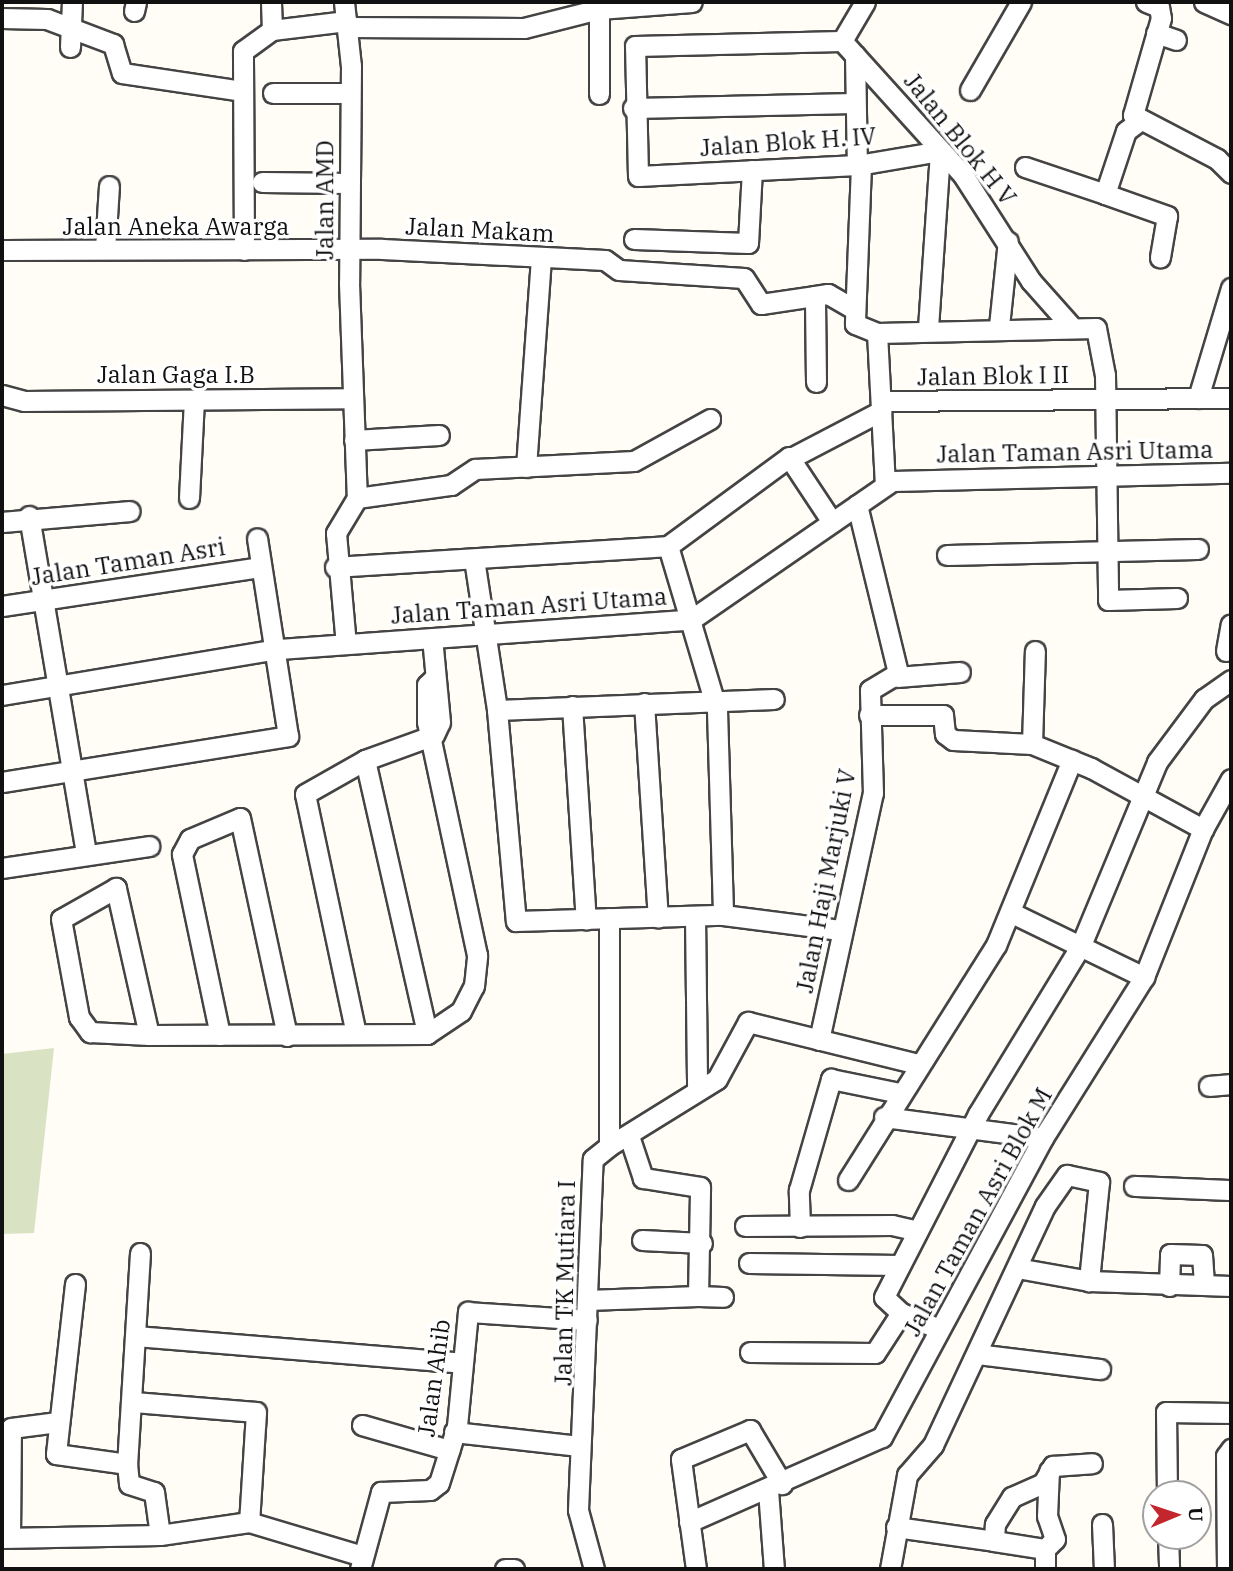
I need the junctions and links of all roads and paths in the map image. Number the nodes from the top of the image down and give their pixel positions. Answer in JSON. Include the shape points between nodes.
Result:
{"nodes":[{"id":1,"x":72,"y":2,"type":"edge"},
{"id":2,"x":271,"y":2,"type":"edge"},
{"id":3,"x":692,"y":2,"type":"edge"},
{"id":4,"x":865,"y":2,"type":"edge"},
{"id":5,"x":1021,"y":2,"type":"edge"},
{"id":6,"x":1205,"y":2,"type":"edge"},
{"id":7,"x":599,"y":5,"type":"edge"},
{"id":8,"x":1161,"y":5,"type":"edge"},
{"id":9,"x":1231,"y":14,"type":"edge"},
{"id":10,"x":346,"y":17,"type":"edge"},
{"id":11,"x":2,"y":18,"type":"edge"},
{"id":12,"x":69,"y":26,"type":"junction"},
{"id":13,"x":272,"y":30,"type":"junction"},
{"id":14,"x":1156,"y":33,"type":"junction"},
{"id":15,"x":1176,"y":40,"type":"dead end"},
{"id":16,"x":847,"y":45,"type":"junction"},
{"id":17,"x":70,"y":47,"type":"dead end"},
{"id":18,"x":970,"y":90,"type":"dead end"},
{"id":19,"x":242,"y":91,"type":"junction"},
{"id":20,"x":273,"y":93,"type":"dead end"},
{"id":21,"x":351,"y":93,"type":"junction"},
{"id":22,"x":599,"y":94,"type":"dead end"},
{"id":23,"x":855,"y":103,"type":"junction"},
{"id":24,"x":633,"y":108,"type":"junction"},
{"id":25,"x":1138,"y":122,"type":"junction"},
{"id":26,"x":940,"y":151,"type":"junction"},
{"id":27,"x":859,"y":165,"type":"junction"},
{"id":28,"x":1229,"y":166,"type":"edge"},
{"id":29,"x":1025,"y":167,"type":"dead end"},
{"id":30,"x":752,"y":170,"type":"junction"},
{"id":31,"x":262,"y":182,"type":"dead end"},
{"id":32,"x":348,"y":183,"type":"junction"},
{"id":33,"x":108,"y":186,"type":"dead end"},
{"id":34,"x":1105,"y":194,"type":"junction"},
{"id":35,"x":634,"y":239,"type":"dead end"},
{"id":36,"x":1008,"y":241,"type":"junction"},
{"id":37,"x":105,"y":249,"type":"junction"},
{"id":38,"x":350,"y":249,"type":"junction"},
{"id":39,"x":2,"y":250,"type":"edge"},
{"id":40,"x":244,"y":250,"type":"junction"},
{"id":41,"x":1160,"y":257,"type":"dead end"},
{"id":42,"x":541,"y":258,"type":"junction"},
{"id":43,"x":1231,"y":288,"type":"edge"},
{"id":44,"x":816,"y":296,"type":"junction"},
{"id":45,"x":855,"y":309,"type":"junction"},
{"id":46,"x":1070,"y":325,"type":"junction"},
{"id":47,"x":999,"y":326,"type":"junction"},
{"id":48,"x":928,"y":328,"type":"junction"},
{"id":49,"x":877,"y":332,"type":"junction"},
{"id":50,"x":816,"y":382,"type":"dead end"},
{"id":51,"x":2,"y":395,"type":"edge"},
{"id":52,"x":352,"y":398,"type":"junction"},
{"id":53,"x":1198,"y":398,"type":"junction"},
{"id":54,"x":1231,"y":398,"type":"edge"},
{"id":55,"x":1105,"y":399,"type":"junction"},
{"id":56,"x":194,"y":400,"type":"junction"},
{"id":57,"x":881,"y":406,"type":"junction"},
{"id":58,"x":710,"y":419,"type":"dead end"},
{"id":59,"x":439,"y":435,"type":"dead end"},
{"id":60,"x":354,"y":440,"type":"junction"},
{"id":61,"x":789,"y":458,"type":"junction"},
{"id":62,"x":526,"y":467,"type":"junction"},
{"id":63,"x":1231,"y":473,"type":"edge"},
{"id":64,"x":1108,"y":476,"type":"junction"},
{"id":65,"x":885,"y":484,"type":"junction"},
{"id":66,"x":189,"y":498,"type":"dead end"},
{"id":67,"x":356,"y":498,"type":"junction"},
{"id":68,"x":857,"y":505,"type":"junction"},
{"id":69,"x":130,"y":511,"type":"dead end"},
{"id":70,"x":29,"y":516,"type":"junction"},
{"id":71,"x":2,"y":522,"type":"edge"},
{"id":72,"x":831,"y":522,"type":"junction"},
{"id":73,"x":257,"y":538,"type":"dead end"},
{"id":74,"x":668,"y":546,"type":"junction"},
{"id":75,"x":1198,"y":548,"type":"dead end"},
{"id":76,"x":1108,"y":549,"type":"junction"},
{"id":77,"x":947,"y":555,"type":"dead end"},
{"id":78,"x":474,"y":559,"type":"junction"},
{"id":79,"x":261,"y":567,"type":"junction"},
{"id":80,"x":335,"y":567,"type":"junction"},
{"id":81,"x":1177,"y":598,"type":"dead end"},
{"id":82,"x":41,"y":600,"type":"junction"},
{"id":83,"x":2,"y":606,"type":"edge"},
{"id":84,"x":1231,"y":624,"type":"edge"},
{"id":85,"x":694,"y":625,"type":"junction"},
{"id":86,"x":478,"y":635,"type":"junction"},
{"id":87,"x":432,"y":638,"type":"junction"},
{"id":88,"x":346,"y":643,"type":"junction"},
{"id":89,"x":278,"y":649,"type":"junction"},
{"id":90,"x":1035,"y":651,"type":"dead end"},
{"id":91,"x":1226,"y":651,"type":"dead end"},
{"id":92,"x":960,"y":672,"type":"dead end"},
{"id":93,"x":897,"y":677,"type":"junction"},
{"id":94,"x":1231,"y":680,"type":"edge"},
{"id":95,"x":57,"y":687,"type":"junction"},
{"id":96,"x":2,"y":695,"type":"edge"},
{"id":97,"x":711,"y":699,"type":"junction"},
{"id":98,"x":774,"y":699,"type":"dead end"},
{"id":99,"x":644,"y":702,"type":"junction"},
{"id":100,"x":572,"y":706,"type":"junction"},
{"id":101,"x":497,"y":710,"type":"junction"},
{"id":102,"x":869,"y":715,"type":"junction"},
{"id":103,"x":434,"y":735,"type":"junction"},
{"id":104,"x":1032,"y":744,"type":"junction"},
{"id":105,"x":365,"y":760,"type":"junction"},
{"id":106,"x":1072,"y":760,"type":"junction"},
{"id":107,"x":70,"y":772,"type":"junction"},
{"id":108,"x":1231,"y":779,"type":"edge"},
{"id":109,"x":2,"y":782,"type":"edge"},
{"id":110,"x":1140,"y":796,"type":"junction"},
{"id":111,"x":1203,"y":830,"type":"junction"},
{"id":112,"x":149,"y":846,"type":"dead end"},
{"id":113,"x":86,"y":853,"type":"junction"},
{"id":114,"x":2,"y":868,"type":"edge"},
{"id":115,"x":1012,"y":913,"type":"junction"},
{"id":116,"x":723,"y":915,"type":"junction"},
{"id":117,"x":695,"y":916,"type":"junction"},
{"id":118,"x":609,"y":918,"type":"junction"},
{"id":119,"x":658,"y":918,"type":"junction"},
{"id":120,"x":586,"y":920,"type":"junction"},
{"id":121,"x":840,"y":930,"type":"junction"},
{"id":122,"x":1081,"y":945,"type":"junction"},
{"id":123,"x":1144,"y":977,"type":"junction"},
{"id":124,"x":356,"y":1034,"type":"junction"},
{"id":125,"x":427,"y":1034,"type":"junction"},
{"id":126,"x":149,"y":1035,"type":"junction"},
{"id":127,"x":220,"y":1035,"type":"junction"},
{"id":128,"x":287,"y":1035,"type":"junction"},
{"id":129,"x":819,"y":1040,"type":"junction"},
{"id":130,"x":918,"y":1064,"type":"junction"},
{"id":131,"x":1231,"y":1084,"type":"edge"},
{"id":132,"x":697,"y":1086,"type":"dead end"},
{"id":133,"x":1209,"y":1086,"type":"dead end"},
{"id":134,"x":900,"y":1093,"type":"junction"},
{"id":135,"x":884,"y":1117,"type":"junction"},
{"id":136,"x":971,"y":1127,"type":"junction"},
{"id":137,"x":629,"y":1136,"type":"junction"},
{"id":138,"x":1043,"y":1138,"type":"junction"},
{"id":139,"x":610,"y":1146,"type":"junction"},
{"id":140,"x":848,"y":1180,"type":"dead end"},
{"id":141,"x":1135,"y":1186,"type":"dead end"},
{"id":142,"x":1231,"y":1190,"type":"edge"},
{"id":143,"x":746,"y":1226,"type":"dead end"},
{"id":144,"x":800,"y":1227,"type":"junction"},
{"id":145,"x":917,"y":1231,"type":"junction"},
{"id":146,"x":642,"y":1240,"type":"dead end"},
{"id":147,"x":702,"y":1242,"type":"junction"},
{"id":148,"x":140,"y":1253,"type":"dead end"},
{"id":149,"x":749,"y":1263,"type":"dead end"},
{"id":150,"x":899,"y":1265,"type":"junction"},
{"id":151,"x":1017,"y":1268,"type":"junction"},
{"id":152,"x":1089,"y":1281,"type":"junction"},
{"id":153,"x":75,"y":1284,"type":"dead end"},
{"id":154,"x":1204,"y":1285,"type":"junction"},
{"id":155,"x":1168,"y":1286,"type":"junction"},
{"id":156,"x":1231,"y":1286,"type":"edge"},
{"id":157,"x":698,"y":1296,"type":"junction"},
{"id":158,"x":723,"y":1297,"type":"dead end"},
{"id":159,"x":587,"y":1300,"type":"junction"},
{"id":160,"x":901,"y":1313,"type":"junction"},
{"id":161,"x":587,"y":1320,"type":"junction"},
{"id":162,"x":939,"y":1329,"type":"junction"},
{"id":163,"x":136,"y":1336,"type":"junction"},
{"id":164,"x":750,"y":1352,"type":"dead end"},
{"id":165,"x":978,"y":1354,"type":"junction"},
{"id":166,"x":462,"y":1363,"type":"junction"},
{"id":167,"x":1100,"y":1369,"type":"dead end"},
{"id":168,"x":134,"y":1402,"type":"junction"},
{"id":169,"x":1227,"y":1411,"type":"edge"},
{"id":170,"x":58,"y":1422,"type":"junction"},
{"id":171,"x":362,"y":1426,"type":"dead end"},
{"id":172,"x":452,"y":1441,"type":"junction"},
{"id":173,"x":579,"y":1446,"type":"junction"},
{"id":174,"x":1231,"y":1449,"type":"edge"},
{"id":175,"x":1092,"y":1463,"type":"dead end"},
{"id":176,"x":127,"y":1464,"type":"junction"},
{"id":177,"x":1049,"y":1469,"type":"junction"},
{"id":178,"x":1167,"y":1480,"type":"edge"},
{"id":179,"x":775,"y":1487,"type":"junction"},
{"id":180,"x":249,"y":1522,"type":"junction"},
{"id":181,"x":689,"y":1522,"type":"junction"},
{"id":182,"x":1102,"y":1524,"type":"dead end"},
{"id":183,"x":896,"y":1527,"type":"junction"},
{"id":184,"x":160,"y":1535,"type":"junction"},
{"id":185,"x":6,"y":1538,"type":"edge"},
{"id":186,"x":994,"y":1541,"type":"junction"},
{"id":187,"x":1045,"y":1549,"type":"junction"},
{"id":188,"x":1168,"y":1550,"type":"edge"},
{"id":189,"x":361,"y":1563,"type":"edge"},
{"id":190,"x":505,"y":1569,"type":"edge"},
{"id":191,"x":514,"y":1569,"type":"edge"},
{"id":192,"x":594,"y":1569,"type":"edge"},
{"id":193,"x":696,"y":1569,"type":"edge"},
{"id":194,"x":774,"y":1569,"type":"edge"},
{"id":195,"x":890,"y":1569,"type":"edge"},
{"id":196,"x":1045,"y":1569,"type":"edge"},
{"id":197,"x":1104,"y":1569,"type":"edge"},
{"id":198,"x":1169,"y":1569,"type":"edge"},
{"id":199,"x":1227,"y":1569,"type":"edge"}],
"edges":[{"from":1,"to":12,"type":"street"},
{"from":2,"to":13,"type":"street"},
{"from":3,"to":7,"type":"street"},
{"from":4,"to":16,"type":"street"},
{"from":5,"to":18,"type":"street"},
{"from":6,"to":9,"type":"street"},
{"from":7,"to":10,"type":"street","via":[[524,28]]},
{"from":7,"to":22,"type":"street"},
{"from":8,"to":14,"type":"street"},
{"from":10,"to":13,"type":"street"},
{"from":10,"to":21,"type":"street","name":"Jalan AMD"},
{"from":11,"to":12,"type":"street"},
{"from":12,"to":17,"type":"street"},
{"from":12,"to":19,"type":"street","via":[[113,44],[122,73]]},
{"from":13,"to":19,"type":"street","via":[[244,46]]},
{"from":14,"to":15,"type":"street"},
{"from":14,"to":25,"type":"street","via":[[1133,103]]},
{"from":16,"to":23,"type":"street"},
{"from":16,"to":24,"type":"street","via":[[635,46]]},
{"from":16,"to":26,"type":"street","name":"Jalan Blok H V"},
{"from":19,"to":40,"type":"street"},
{"from":20,"to":21,"type":"street"},
{"from":21,"to":32,"type":"street","name":"Jalan AMD"},
{"from":23,"to":24,"type":"street"},
{"from":23,"to":27,"type":"street"},
{"from":24,"to":30,"type":"street","name":"Jalan Blok H. IV","via":[[638,176]]},
{"from":25,"to":28,"type":"street"},
{"from":25,"to":34,"type":"street","via":[[1126,131]]},
{"from":26,"to":27,"type":"street","name":"Jalan Blok H. IV"},
{"from":26,"to":36,"type":"street","name":"Jalan Blok H V"},
{"from":26,"to":48,"type":"street"},
{"from":27,"to":30,"type":"street","name":"Jalan Blok H. IV"},
{"from":27,"to":45,"type":"street"},
{"from":29,"to":34,"type":"street"},
{"from":30,"to":35,"type":"street","via":[[748,243]]},
{"from":31,"to":32,"type":"street"},
{"from":32,"to":38,"type":"street","name":"Jalan AMD"},
{"from":33,"to":37,"type":"street"},
{"from":34,"to":41,"type":"street","via":[[1167,216]]},
{"from":36,"to":46,"type":"street","name":"Jalan Blok H V","via":[[1031,281]]},
{"from":36,"to":47,"type":"street"},
{"from":37,"to":39,"type":"street","name":"Jalan Aneka Awarga"},
{"from":37,"to":40,"type":"street","name":"Jalan Aneka Awarga"},
{"from":38,"to":40,"type":"street","name":"Jalan Aneka Awarga"},
{"from":38,"to":42,"type":"street","name":"Jalan Makam"},
{"from":38,"to":52,"type":"street","name":"Jalan AMD"},
{"from":42,"to":44,"type":"street","name":"Jalan Makam","via":[[608,260],[619,270],[744,278],[761,304]]},
{"from":42,"to":62,"type":"street"},
{"from":43,"to":53,"type":"street"},
{"from":44,"to":45,"type":"street","via":[[828,294]]},
{"from":44,"to":50,"type":"street"},
{"from":45,"to":49,"type":"street","via":[[857,329]]},
{"from":46,"to":47,"type":"street"},
{"from":46,"to":55,"type":"street","via":[[1096,328]]},
{"from":47,"to":48,"type":"street"},
{"from":48,"to":49,"type":"street"},
{"from":49,"to":57,"type":"street"},
{"from":51,"to":56,"type":"street","name":"Jalan Gaga I.B"},
{"from":52,"to":56,"type":"street","name":"Jalan Gaga I.B"},
{"from":52,"to":60,"type":"street","name":"Jalan AMD"},
{"from":53,"to":54,"type":"street","name":"Jalan Blok I II"},
{"from":53,"to":55,"type":"street","name":"Jalan Blok I II"},
{"from":55,"to":57,"type":"street","name":"Jalan Blok I II"},
{"from":55,"to":64,"type":"street"},
{"from":56,"to":66,"type":"street"},
{"from":57,"to":61,"type":"street"},
{"from":57,"to":65,"type":"street"},
{"from":58,"to":62,"type":"street","via":[[634,461]]},
{"from":59,"to":60,"type":"street"},
{"from":60,"to":67,"type":"street","name":"Jalan AMD"},
{"from":61,"to":72,"type":"street"},
{"from":61,"to":74,"type":"street"},
{"from":62,"to":67,"type":"street","via":[[475,469],[451,485]]},
{"from":63,"to":64,"type":"street","name":"Jalan Taman Asri Utama"},
{"from":64,"to":65,"type":"street","name":"Jalan Taman Asri Utama"},
{"from":64,"to":76,"type":"street"},
{"from":65,"to":68,"type":"street","name":"Jalan Taman Asri Utama"},
{"from":67,"to":80,"type":"street","via":[[337,526]]},
{"from":68,"to":72,"type":"street","name":"Jalan Taman Asri Utama"},
{"from":68,"to":93,"type":"street"},
{"from":69,"to":70,"type":"street"},
{"from":70,"to":71,"type":"street"},
{"from":70,"to":82,"type":"street"},
{"from":72,"to":85,"type":"street","name":"Jalan Taman Asri Utama"},
{"from":73,"to":79,"type":"street"},
{"from":74,"to":78,"type":"street"},
{"from":74,"to":85,"type":"street"},
{"from":75,"to":76,"type":"street"},
{"from":76,"to":77,"type":"street"},
{"from":76,"to":81,"type":"street","via":[[1108,600]]},
{"from":78,"to":80,"type":"street"},
{"from":78,"to":86,"type":"street"},
{"from":79,"to":82,"type":"street","name":"Jalan Taman Asri"},
{"from":79,"to":89,"type":"street"},
{"from":80,"to":88,"type":"street"},
{"from":82,"to":83,"type":"street","name":"Jalan Taman Asri"},
{"from":82,"to":95,"type":"street"},
{"from":84,"to":91,"type":"street"},
{"from":85,"to":86,"type":"street","name":"Jalan Taman Asri Utama"},
{"from":85,"to":97,"type":"street"},
{"from":86,"to":87,"type":"street","name":"Jalan Taman Asri Utama"},
{"from":86,"to":101,"type":"street"},
{"from":87,"to":88,"type":"street","name":"Jalan Taman Asri Utama"},
{"from":87,"to":103,"type":"street","via":[[440,722]]},
{"from":88,"to":89,"type":"street","name":"Jalan Taman Asri Utama"},
{"from":89,"to":95,"type":"street","name":"Jalan Taman Asri Utama"},
{"from":89,"to":107,"type":"street","via":[[288,736]]},
{"from":90,"to":104,"type":"street"},
{"from":92,"to":93,"type":"street"},
{"from":93,"to":102,"type":"street","name":"Jalan Haji Marjuki V","via":[[870,690]]},
{"from":94,"to":110,"type":"street","via":[[1183,724]]},
{"from":95,"to":96,"type":"street","name":"Jalan Taman Asri Utama"},
{"from":95,"to":107,"type":"street"},
{"from":97,"to":98,"type":"street"},
{"from":97,"to":99,"type":"street"},
{"from":97,"to":116,"type":"street","via":[[718,710]]},
{"from":99,"to":100,"type":"street"},
{"from":99,"to":119,"type":"street"},
{"from":100,"to":101,"type":"street"},
{"from":100,"to":120,"type":"street"},
{"from":101,"to":120,"type":"street","via":[[513,917],[521,924]]},
{"from":102,"to":104,"type":"street","via":[[943,715],[945,734],[953,740]]},
{"from":102,"to":121,"type":"street","name":"Jalan Haji Marjuki V","via":[[876,773]]},
{"from":103,"to":105,"type":"street"},
{"from":103,"to":125,"type":"street","via":[[478,970],[461,1011]]},
{"from":104,"to":106,"type":"street"},
{"from":105,"to":124,"type":"street","via":[[308,790],[305,799]]},
{"from":105,"to":125,"type":"street"},
{"from":106,"to":110,"type":"street"},
{"from":106,"to":115,"type":"street"},
{"from":107,"to":109,"type":"street"},
{"from":107,"to":113,"type":"street"},
{"from":108,"to":111,"type":"street","name":"Jalan Taman Asri Blok M"},
{"from":110,"to":111,"type":"street"},
{"from":110,"to":122,"type":"street"},
{"from":111,"to":123,"type":"street","name":"Jalan Taman Asri Blok M"},
{"from":112,"to":113,"type":"street"},
{"from":113,"to":114,"type":"street"},
{"from":115,"to":122,"type":"street"},
{"from":115,"to":130,"type":"street"},
{"from":116,"to":117,"type":"street"},
{"from":116,"to":121,"type":"street"},
{"from":117,"to":119,"type":"street"},
{"from":117,"to":132,"type":"street"},
{"from":118,"to":119,"type":"street"},
{"from":118,"to":120,"type":"street"},
{"from":118,"to":139,"type":"street"},
{"from":121,"to":129,"type":"street","name":"Jalan Haji Marjuki V"},
{"from":122,"to":123,"type":"street"},
{"from":122,"to":136,"type":"street"},
{"from":123,"to":138,"type":"street","name":"Jalan Taman Asri Blok M"},
{"from":124,"to":125,"type":"street"},
{"from":124,"to":128,"type":"street"},
{"from":126,"to":126,"type":"street","via":[[121,906],[116,888],[61,919],[79,1017],[97,1034]]},
{"from":126,"to":127,"type":"street"},
{"from":127,"to":128,"type":"street"},
{"from":127,"to":128,"type":"street","via":[[182,854],[190,839],[240,818]]},
{"from":129,"to":130,"type":"street"},
{"from":129,"to":137,"type":"street","via":[[748,1023],[717,1079]]},
{"from":130,"to":134,"type":"street"},
{"from":131,"to":133,"type":"street"},
{"from":134,"to":135,"type":"street"},
{"from":134,"to":144,"type":"street","via":[[831,1079],[799,1190]]},
{"from":135,"to":136,"type":"street"},
{"from":135,"to":140,"type":"street"},
{"from":136,"to":138,"type":"street"},
{"from":136,"to":145,"type":"street"},
{"from":137,"to":139,"type":"street"},
{"from":137,"to":147,"type":"street","via":[[643,1178],[699,1187]]},
{"from":138,"to":162,"type":"street","name":"Jalan Taman Asri Blok M"},
{"from":139,"to":159,"type":"street","name":"Jalan TK Mutiara I","via":[[593,1159]]},
{"from":141,"to":142,"type":"street"},
{"from":143,"to":144,"type":"street"},
{"from":144,"to":145,"type":"street","via":[[892,1224]]},
{"from":145,"to":150,"type":"street"},
{"from":146,"to":147,"type":"street"},
{"from":147,"to":157,"type":"street"},
{"from":148,"to":163,"type":"street"},
{"from":149,"to":150,"type":"street"},
{"from":150,"to":160,"type":"street","via":[[884,1297]]},
{"from":151,"to":152,"type":"street"},
{"from":151,"to":152,"type":"street","via":[[1064,1175],[1100,1182]]},
{"from":151,"to":165,"type":"street"},
{"from":152,"to":155,"type":"street"},
{"from":153,"to":170,"type":"street"},
{"from":154,"to":155,"type":"street"},
{"from":154,"to":155,"type":"street","via":[[1202,1255],[1170,1255]]},
{"from":154,"to":156,"type":"street"},
{"from":157,"to":158,"type":"street"},
{"from":157,"to":159,"type":"street"},
{"from":159,"to":161,"type":"street","name":"Jalan TK Mutiara I"},
{"from":160,"to":162,"type":"street"},
{"from":160,"to":164,"type":"street","via":[[875,1353]]},
{"from":161,"to":166,"type":"street","name":"Jalan Ahib","via":[[474,1308],[464,1317]]},
{"from":161,"to":173,"type":"street","name":"Jalan TK Mutiara I"},
{"from":162,"to":179,"type":"street","name":"Jalan Taman Asri Blok M","via":[[876,1444]]},
{"from":163,"to":166,"type":"street"},
{"from":163,"to":168,"type":"street"},
{"from":165,"to":167,"type":"street"},
{"from":165,"to":183,"type":"street","via":[[933,1445],[908,1475]]},
{"from":166,"to":172,"type":"street","name":"Jalan Ahib"},
{"from":168,"to":176,"type":"street"},
{"from":168,"to":180,"type":"street","via":[[256,1412]]},
{"from":169,"to":178,"type":"street","via":[[1166,1412]]},
{"from":170,"to":176,"type":"street","via":[[58,1456]]},
{"from":170,"to":185,"type":"street","via":[[11,1428]]},
{"from":171,"to":172,"type":"street"},
{"from":172,"to":173,"type":"street"},
{"from":172,"to":189,"type":"street","name":"Jalan Ahib","via":[[435,1489],[378,1495]]},
{"from":173,"to":192,"type":"street","name":"Jalan TK Mutiara I","via":[[580,1536]]},
{"from":174,"to":199,"type":"street","via":[[1226,1456]]},
{"from":175,"to":177,"type":"street"},
{"from":176,"to":184,"type":"street","via":[[132,1487],[154,1492]]},
{"from":177,"to":186,"type":"street","via":[[1043,1483],[1006,1505]]},
{"from":177,"to":187,"type":"street","via":[[1047,1516],[1055,1539]]},
{"from":179,"to":181,"type":"street","name":"Jalan Taman Asri Blok M"},
{"from":179,"to":181,"type":"street","via":[[750,1430],[682,1457]]},
{"from":179,"to":194,"type":"street"},
{"from":180,"to":184,"type":"street"},
{"from":180,"to":189,"type":"street"},
{"from":181,"to":193,"type":"street"},
{"from":182,"to":197,"type":"street"},
{"from":183,"to":186,"type":"street"},
{"from":183,"to":195,"type":"street"},
{"from":184,"to":185,"type":"street"},
{"from":186,"to":187,"type":"street"},
{"from":187,"to":196,"type":"street"},
{"from":188,"to":198,"type":"street"},
{"from":190,"to":191,"type":"street"}]}
